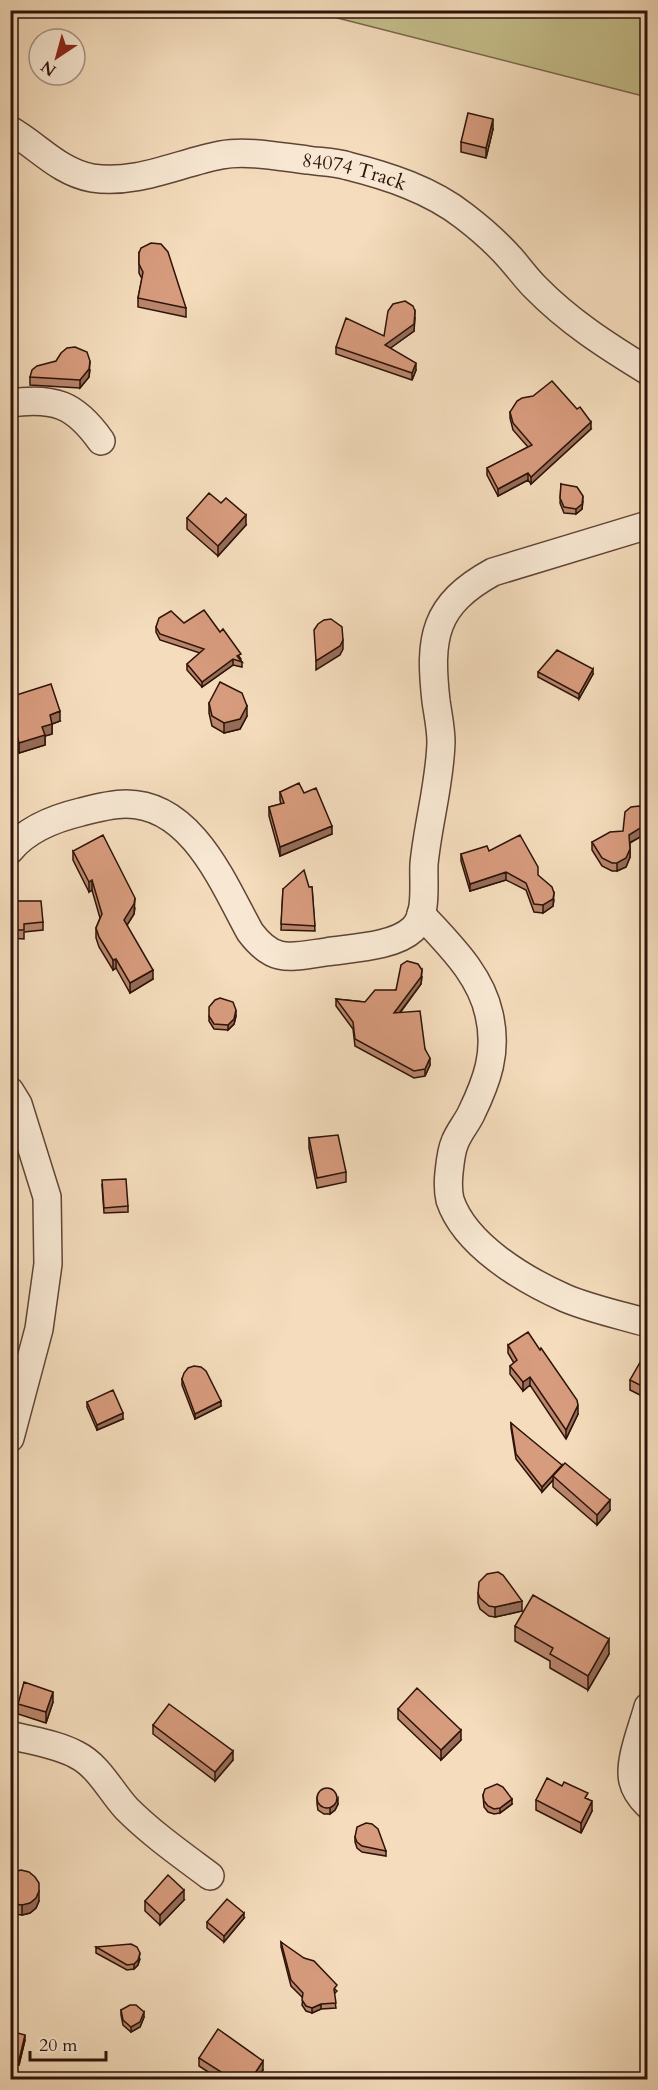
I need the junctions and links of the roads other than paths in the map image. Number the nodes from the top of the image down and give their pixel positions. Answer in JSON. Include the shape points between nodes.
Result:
{"nodes":[{"id":1,"x":10,"y":130,"type":"edge"},
{"id":2,"x":648,"y":370,"type":"edge"},
{"id":3,"x":10,"y":403,"type":"edge"},
{"id":4,"x":101,"y":441,"type":"dead end"},
{"id":5,"x":648,"y":525,"type":"edge"},
{"id":6,"x":10,"y":850,"type":"edge"},
{"id":7,"x":421,"y":914,"type":"junction"},
{"id":8,"x":10,"y":1090,"type":"edge"},
{"id":9,"x":648,"y":1323,"type":"edge"},
{"id":10,"x":10,"y":1438,"type":"edge"},
{"id":11,"x":648,"y":1707,"type":"edge"},
{"id":12,"x":10,"y":1735,"type":"edge"},
{"id":13,"x":648,"y":1805,"type":"edge"},
{"id":14,"x":210,"y":1876,"type":"dead end"}],
"edges":[{"from":1,"to":2,"type":"street","name":"84074 Track","via":[[50,159],[91,177],[136,177],[224,154],[346,165],[404,183],[463,214],[568,318],[604,345]]},
{"from":3,"to":4,"type":"street","via":[[33,400],[61,404],[90,425]]},
{"from":5,"to":7,"type":"street","via":[[493,572],[470,585],[446,612],[433,646],[441,740]]},
{"from":6,"to":7,"type":"street","via":[[17,841],[60,817],[127,804],[154,809],[172,818],[204,849],[259,944],[288,958],[396,939],[411,931]]},
{"from":7,"to":9,"type":"street","via":[[466,964],[482,990],[490,1014],[490,1068],[454,1143],[450,1163],[448,1187],[455,1212],[479,1245],[527,1278],[564,1298]]},
{"from":8,"to":10,"type":"street","via":[[47,1197],[48,1264],[39,1329]]},
{"from":11,"to":13,"type":"street","via":[[632,1766],[639,1795]]},
{"from":12,"to":14,"type":"street","via":[[78,1755],[149,1830]]}]}
